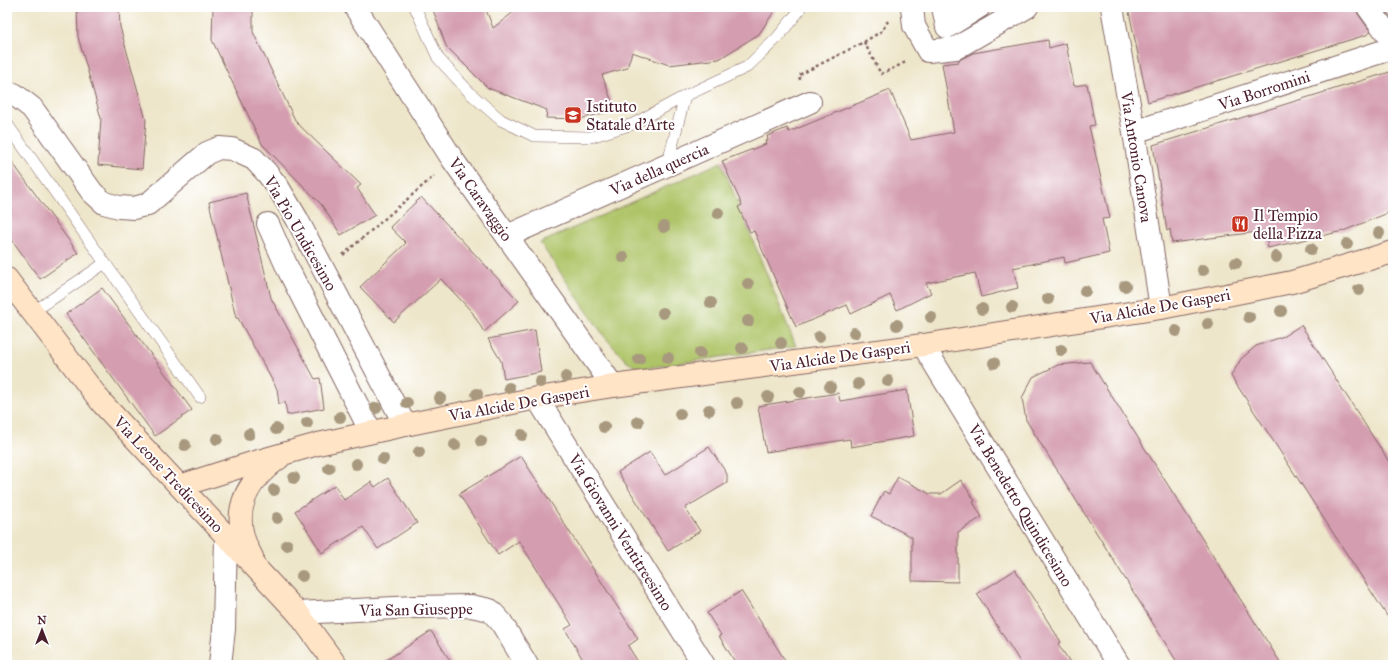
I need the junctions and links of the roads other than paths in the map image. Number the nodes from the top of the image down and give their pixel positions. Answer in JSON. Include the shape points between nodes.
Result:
{"nodes":[{"id":1,"x":355,"y":7,"type":"edge"},
{"id":2,"x":415,"y":7,"type":"edge"},
{"id":3,"x":800,"y":7,"type":"edge"},
{"id":4,"x":912,"y":7,"type":"edge"},
{"id":5,"x":943,"y":7,"type":"edge"},
{"id":6,"x":979,"y":7,"type":"edge"},
{"id":7,"x":1027,"y":7,"type":"edge"},
{"id":8,"x":1112,"y":7,"type":"edge"},
{"id":9,"x":1368,"y":7,"type":"edge"},
{"id":10,"x":1393,"y":42,"type":"edge"},
{"id":11,"x":1393,"y":48,"type":"edge"},
{"id":12,"x":7,"y":94,"type":"edge"},
{"id":13,"x":685,"y":96,"type":"junction"},
{"id":14,"x":810,"y":102,"type":"dead end"},
{"id":15,"x":7,"y":124,"type":"edge"},
{"id":16,"x":1134,"y":132,"type":"junction"},
{"id":17,"x":666,"y":166,"type":"junction"},
{"id":18,"x":268,"y":224,"type":"dead end"},
{"id":19,"x":507,"y":236,"type":"junction"},
{"id":20,"x":1393,"y":252,"type":"edge"},
{"id":21,"x":106,"y":263,"type":"junction"},
{"id":22,"x":7,"y":279,"type":"edge"},
{"id":23,"x":1161,"y":308,"type":"junction"},
{"id":24,"x":33,"y":312,"type":"junction"},
{"id":25,"x":923,"y":345,"type":"junction"},
{"id":26,"x":613,"y":386,"type":"junction"},
{"id":27,"x":200,"y":397,"type":"dead end"},
{"id":28,"x":537,"y":398,"type":"junction"},
{"id":29,"x":405,"y":425,"type":"junction"},
{"id":30,"x":372,"y":432,"type":"junction"},
{"id":31,"x":285,"y":454,"type":"junction"},
{"id":32,"x":180,"y":486,"type":"junction"},
{"id":33,"x":249,"y":487,"type":"junction"},
{"id":34,"x":203,"y":511,"type":"junction"},
{"id":35,"x":226,"y":536,"type":"junction"},
{"id":36,"x":265,"y":578,"type":"junction"},
{"id":37,"x":298,"y":613,"type":"junction"},
{"id":38,"x":220,"y":665,"type":"edge"},
{"id":39,"x":336,"y":665,"type":"edge"},
{"id":40,"x":528,"y":665,"type":"edge"},
{"id":41,"x":704,"y":665,"type":"edge"},
{"id":42,"x":1119,"y":665,"type":"edge"}],
"edges":[{"from":1,"to":19,"type":"street","name":"Via Caravaggio","via":[[452,160]]},
{"from":2,"to":13,"type":"lane","via":[[438,58],[471,94],[501,120],[534,136],[591,137],[633,124]]},
{"from":3,"to":13,"type":"lane","via":[[777,38],[747,67]]},
{"from":4,"to":7,"type":"street","via":[[914,26],[928,51],[956,48]]},
{"from":5,"to":6,"type":"street","via":[[947,27]]},
{"from":8,"to":16,"type":"street","name":"Via Antonio Canova"},
{"from":9,"to":10,"type":"street"},
{"from":11,"to":16,"type":"street","name":"Via Borromini"},
{"from":12,"to":29,"type":"street","name":"Via Pio Undicesimo","via":[[14,94],[32,108],[92,192],[104,203],[119,207],[134,208],[148,204],[207,153],[219,148],[232,148],[254,159],[278,187]]},
{"from":13,"to":17,"type":"lane"},
{"from":14,"to":17,"type":"street","name":"Via della quercia"},
{"from":15,"to":21,"type":"lane"},
{"from":16,"to":23,"type":"street","name":"Via Antonio Canova"},
{"from":17,"to":19,"type":"street","name":"Via della quercia"},
{"from":18,"to":30,"type":"street","name":"Via Pio Undicesimo","via":[[288,269]]},
{"from":19,"to":26,"type":"street","name":"Via Caravaggio"},
{"from":20,"to":23,"type":"street","name":"Via Alcide De Gasperi","via":[[1292,282]]},
{"from":21,"to":24,"type":"lane"},
{"from":21,"to":27,"type":"lane"},
{"from":22,"to":24,"type":"street","name":"Via Leone Tredicesimo"},
{"from":23,"to":25,"type":"street","name":"Via Alcide De Gasperi"},
{"from":24,"to":32,"type":"street","name":"Via Leone Tredicesimo","via":[[102,403]]},
{"from":25,"to":26,"type":"street","name":"Via Alcide De Gasperi"},
{"from":25,"to":42,"type":"street","name":"Via Benedetto Quindicesimo"},
{"from":26,"to":28,"type":"street","name":"Via Alcide De Gasperi"},
{"from":28,"to":29,"type":"street","name":"Via Alcide De Gasperi"},
{"from":28,"to":41,"type":"street","name":"Via Giovanni Ventitreesimo"},
{"from":29,"to":30,"type":"street","name":"Via Alcide De Gasperi"},
{"from":30,"to":31,"type":"street","name":"Via Alcide De Gasperi"},
{"from":31,"to":32,"type":"street","name":"Via Alcide De Gasperi"},
{"from":31,"to":33,"type":"street","name":"Via Alcide De Gasperi","via":[[266,468]]},
{"from":32,"to":34,"type":"street","name":"Via Leone Tredicesimo"},
{"from":33,"to":34,"type":"street","name":"Via Alcide De Gasperi","via":[[238,502],[227,510]]},
{"from":33,"to":36,"type":"street","name":"Via Alcide De Gasperi","via":[[241,506],[241,529],[248,550]]},
{"from":34,"to":35,"type":"street","name":"Via Leone Tredicesimo"},
{"from":35,"to":36,"type":"street","name":"Via Leone Tredicesimo"},
{"from":35,"to":38,"type":"street","via":[[224,629]]},
{"from":36,"to":37,"type":"street","name":"Via Leone Tredicesimo"},
{"from":37,"to":39,"type":"street","name":"Via Leone Tredicesimo"},
{"from":37,"to":40,"type":"street","name":"Via San Giuseppe","via":[[471,606],[490,610],[501,622]]}]}
